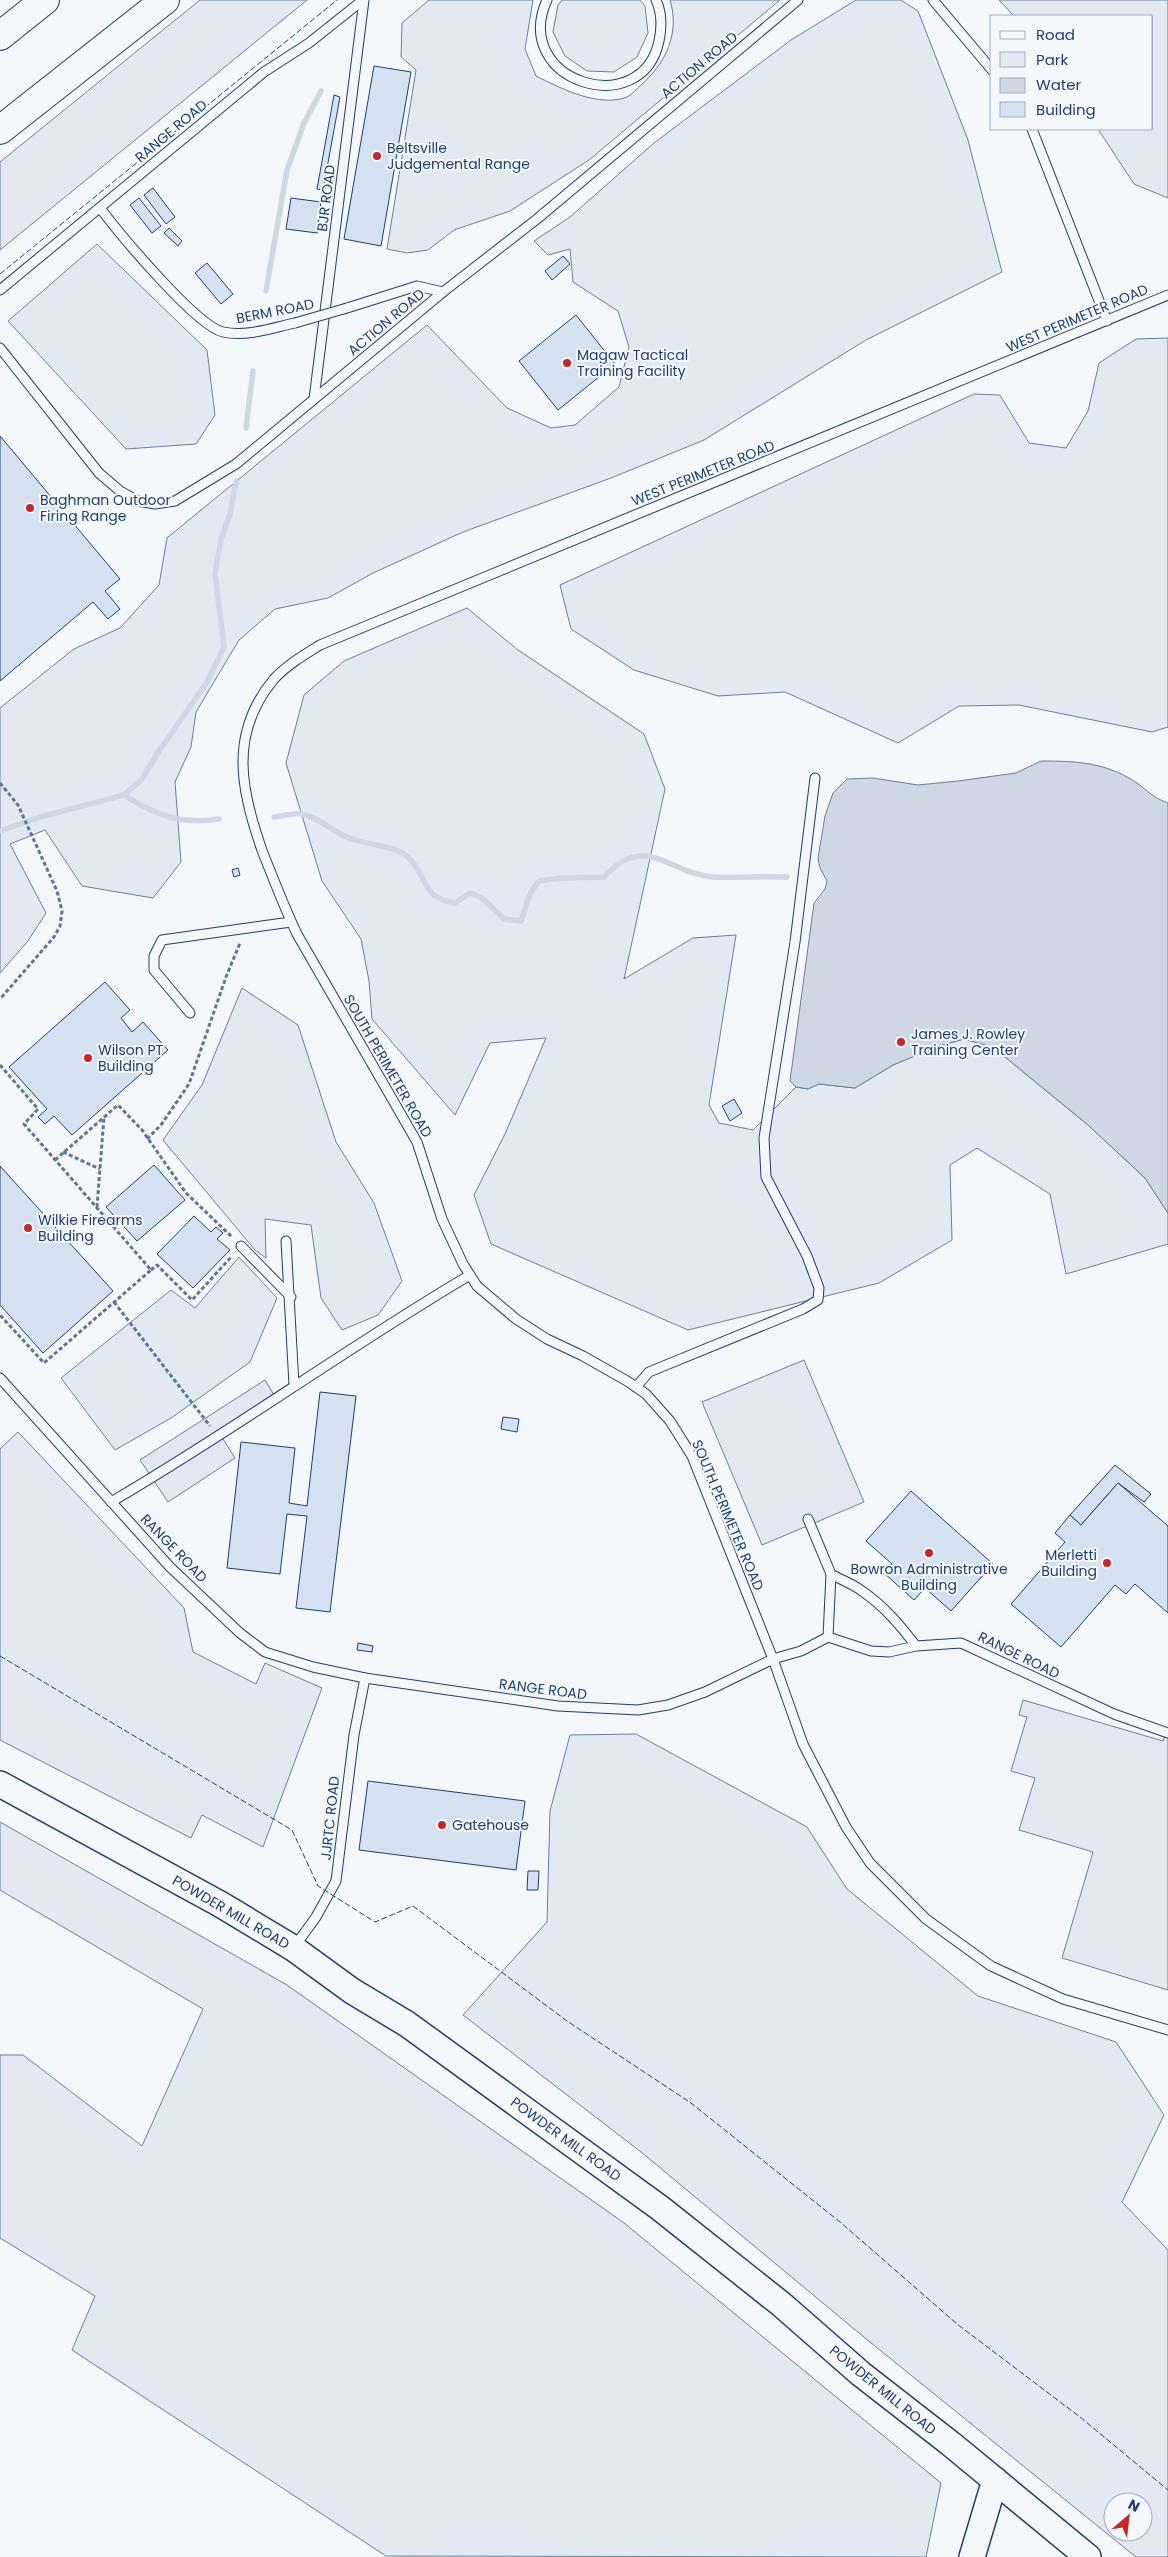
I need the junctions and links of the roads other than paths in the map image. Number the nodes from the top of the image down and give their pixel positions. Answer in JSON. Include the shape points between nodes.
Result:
{"nodes":[{"id":1,"x":44,"y":0,"type":"edge"},
{"id":2,"x":165,"y":0,"type":"edge"},
{"id":3,"x":364,"y":0,"type":"edge"},
{"id":4,"x":547,"y":0,"type":"edge"},
{"id":5,"x":656,"y":0,"type":"edge"},
{"id":6,"x":798,"y":0,"type":"edge"},
{"id":7,"x":933,"y":0,"type":"edge"},
{"id":8,"x":0,"y":36,"type":"edge"},
{"id":9,"x":990,"y":68,"type":"edge"},
{"id":10,"x":0,"y":130,"type":"edge"},
{"id":11,"x":1032,"y":130,"type":"edge"},
{"id":12,"x":100,"y":208,"type":"junction"},
{"id":13,"x":0,"y":290,"type":"edge"},
{"id":14,"x":443,"y":292,"type":"junction"},
{"id":15,"x":1168,"y":295,"type":"edge"},
{"id":16,"x":1107,"y":321,"type":"junction"},
{"id":17,"x":0,"y":348,"type":"edge"},
{"id":18,"x":314,"y":399,"type":"junction"},
{"id":19,"x":262,"y":697,"type":"joint"},
{"id":20,"x":815,"y":778,"type":"dead end"},
{"id":21,"x":291,"y":922,"type":"junction"},
{"id":22,"x":190,"y":1013,"type":"dead end"},
{"id":23,"x":286,"y":1241,"type":"dead end"},
{"id":24,"x":242,"y":1246,"type":"road end"},
{"id":25,"x":470,"y":1275,"type":"junction"},
{"id":26,"x":291,"y":1297,"type":"junction"},
{"id":27,"x":0,"y":1378,"type":"edge"},
{"id":28,"x":294,"y":1385,"type":"junction"},
{"id":29,"x":636,"y":1387,"type":"junction"},
{"id":30,"x":110,"y":1502,"type":"junction"},
{"id":31,"x":808,"y":1519,"type":"dead end"},
{"id":32,"x":831,"y":1574,"type":"junction"},
{"id":33,"x":828,"y":1637,"type":"junction"},
{"id":34,"x":916,"y":1646,"type":"junction"},
{"id":35,"x":773,"y":1659,"type":"junction"},
{"id":36,"x":365,"y":1678,"type":"junction"},
{"id":37,"x":1168,"y":1733,"type":"edge"},
{"id":38,"x":0,"y":1784,"type":"edge"},
{"id":39,"x":293,"y":1948,"type":"junction"},
{"id":40,"x":1168,"y":2030,"type":"edge"},
{"id":41,"x":995,"y":2480,"type":"junction"},
{"id":42,"x":972,"y":2557,"type":"edge"},
{"id":43,"x":1088,"y":2557,"type":"edge"}],
"edges":[{"from":1,"to":8,"type":"highway"},
{"from":2,"to":10,"type":"highway"},
{"from":3,"to":12,"type":"lane","name":"RANGE ROAD","via":[[264,72]]},
{"from":3,"to":18,"type":"lane","name":"BJR ROAD"},
{"from":4,"to":5,"type":"lane","via":[[542,10],[540,30],[546,50],[557,67],[573,79],[592,85],[612,85],[631,78],[647,66],[658,48],[662,29]]},
{"from":6,"to":14,"type":"lane","name":"ACTION ROAD","via":[[537,219]]},
{"from":7,"to":9,"type":"lane"},
{"from":11,"to":16,"type":"lane"},
{"from":12,"to":13,"type":"lane","name":"RANGE ROAD"},
{"from":12,"to":14,"type":"lane","name":"BERM ROAD","bridge":true,"via":[[184,304],[220,332],[240,334],[295,323],[417,286]]},
{"from":14,"to":18,"type":"lane","name":"ACTION ROAD"},
{"from":15,"to":16,"type":"lane","name":"WEST PERIMETER ROAD"},
{"from":16,"to":19,"type":"lane","name":"WEST PERIMETER ROAD","via":[[320,645],[290,664]]},
{"from":17,"to":18,"type":"lane","name":"ACTION ROAD","via":[[99,472],[120,491],[138,501],[155,504],[175,501],[212,480]]},
{"from":19,"to":21,"type":"lane","name":"SOUTH PERIMETER ROAD","via":[[249,722],[242,773],[253,824]]},
{"from":20,"to":29,"type":"lane","via":[[795,942],[764,1138],[766,1177],[807,1256],[819,1288],[818,1300],[649,1372]]},
{"from":21,"to":22,"type":"lane","via":[[162,940],[154,956],[154,970]]},
{"from":21,"to":25,"type":"lane","name":"SOUTH PERIMETER ROAD","via":[[417,1142],[442,1219]]},
{"from":23,"to":26,"type":"lane"},
{"from":24,"to":26,"type":"lane"},
{"from":25,"to":28,"type":"lane"},
{"from":25,"to":29,"type":"lane","name":"SOUTH PERIMETER ROAD","via":[[477,1286],[516,1319]]},
{"from":26,"to":28,"type":"lane"},
{"from":27,"to":30,"type":"lane","name":"RANGE ROAD"},
{"from":28,"to":30,"type":"lane","via":[[166,1470]]},
{"from":29,"to":35,"type":"lane","name":"SOUTH PERIMETER ROAD","via":[[662,1409],[692,1456]]},
{"from":30,"to":36,"type":"lane","name":"RANGE ROAD","via":[[170,1567],[240,1633],[265,1652]]},
{"from":31,"to":32,"type":"lane"},
{"from":32,"to":33,"type":"lane"},
{"from":32,"to":34,"type":"lane","via":[[876,1601]]},
{"from":33,"to":34,"type":"lane","name":"RANGE ROAD","via":[[871,1651],[889,1652]]},
{"from":33,"to":35,"type":"lane","name":"RANGE ROAD","via":[[801,1651]]},
{"from":34,"to":37,"type":"lane","name":"RANGE ROAD","via":[[961,1643],[1106,1711]]},
{"from":35,"to":36,"type":"lane","name":"RANGE ROAD","via":[[706,1692],[668,1705],[638,1710],[558,1706]]},
{"from":35,"to":40,"type":"lane","name":"SOUTH PERIMETER ROAD","via":[[803,1744],[830,1798],[870,1863],[904,1899],[991,1966],[1013,1977],[1063,1999]]},
{"from":36,"to":39,"type":"lane","name":"JJRTC ROAD","via":[[354,1735],[336,1881],[316,1918]]},
{"from":38,"to":39,"type":"main road","name":"POWDER MILL ROAD","via":[[220,1904]]},
{"from":39,"to":41,"type":"main road","name":"POWDER MILL ROAD","via":[[352,1991],[407,2024],[660,2208]]},
{"from":41,"to":42,"type":"main road"},
{"from":41,"to":43,"type":"main road","name":"POWDER MILL ROAD"}]}
